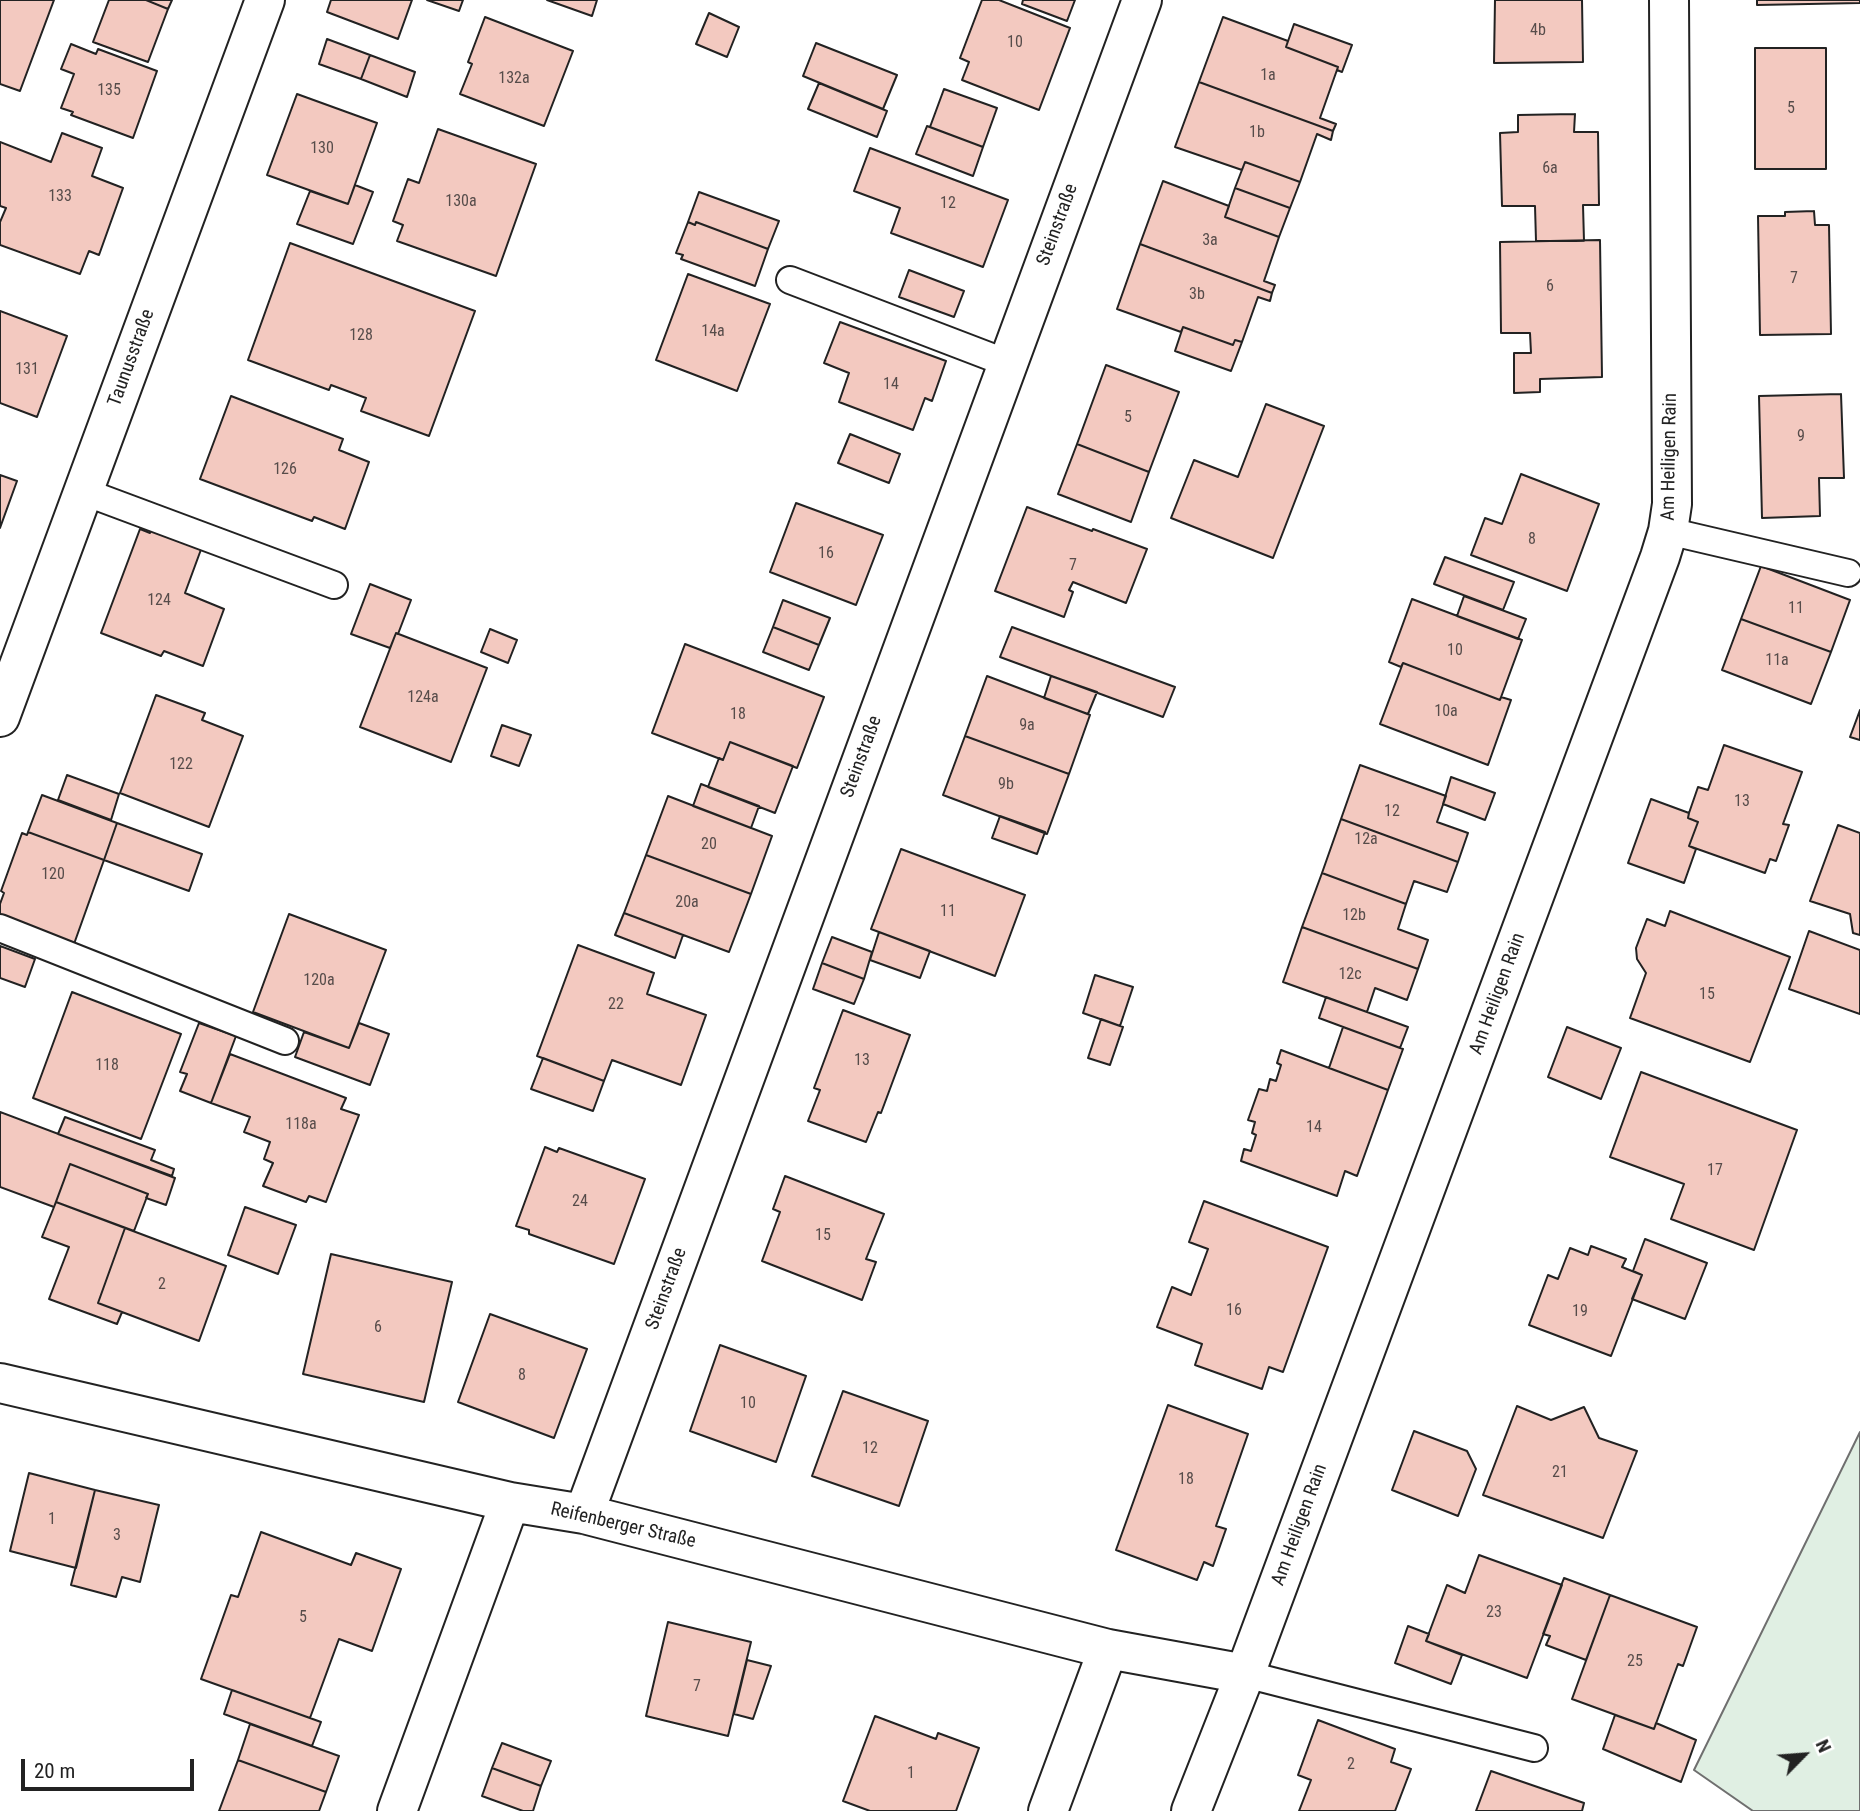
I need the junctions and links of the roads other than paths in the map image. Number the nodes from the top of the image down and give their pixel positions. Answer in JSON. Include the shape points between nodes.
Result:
{"nodes":[{"id":1,"x":264,"y":0,"type":"edge"},
{"id":2,"x":1142,"y":0,"type":"edge"},
{"id":3,"x":1669,"y":0,"type":"edge"},
{"id":4,"x":790,"y":280,"type":"dead end"},
{"id":5,"x":1007,"y":363,"type":"junction"},
{"id":6,"x":82,"y":492,"type":"junction"},
{"id":7,"x":1668,"y":531,"type":"junction"},
{"id":8,"x":1847,"y":573,"type":"dead end"},
{"id":9,"x":334,"y":585,"type":"dead end"},
{"id":10,"x":0,"y":717,"type":"edge"},
{"id":11,"x":0,"y":928,"type":"edge"},
{"id":12,"x":285,"y":1041,"type":"dead end"},
{"id":13,"x":0,"y":1384,"type":"edge"},
{"id":14,"x":510,"y":1502,"type":"junction"},
{"id":15,"x":584,"y":1514,"type":"junction"},
{"id":16,"x":1108,"y":1649,"type":"junction"},
{"id":17,"x":1245,"y":1674,"type":"junction"},
{"id":18,"x":1534,"y":1748,"type":"dead end"},
{"id":19,"x":397,"y":1811,"type":"edge"},
{"id":20,"x":1048,"y":1811,"type":"edge"},
{"id":21,"x":1191,"y":1811,"type":"edge"}],
"edges":[{"from":1,"to":6,"type":"street","name":"Taunusstraße"},
{"from":2,"to":5,"type":"street","name":"Steinstraße"},
{"from":3,"to":7,"type":"street","name":"Am Heiligen Rain","via":[[1672,504]]},
{"from":4,"to":5,"type":"lane"},
{"from":5,"to":15,"type":"street","name":"Steinstraße"},
{"from":6,"to":9,"type":"lane"},
{"from":6,"to":10,"type":"street","name":"Taunusstraße"},
{"from":7,"to":8,"type":"lane"},
{"from":7,"to":17,"type":"street","name":"Am Heiligen Rain"},
{"from":11,"to":12,"type":"lane"},
{"from":13,"to":14,"type":"street","name":"Reifenberger Straße"},
{"from":14,"to":15,"type":"street","name":"Reifenberger Straße"},
{"from":14,"to":19,"type":"street"},
{"from":15,"to":16,"type":"street","name":"Reifenberger Straße"},
{"from":16,"to":17,"type":"street","name":"Reifenberger Straße"},
{"from":16,"to":20,"type":"street"},
{"from":17,"to":18,"type":"lane"},
{"from":17,"to":21,"type":"street","name":"Am Heiligen Rain"}]}
